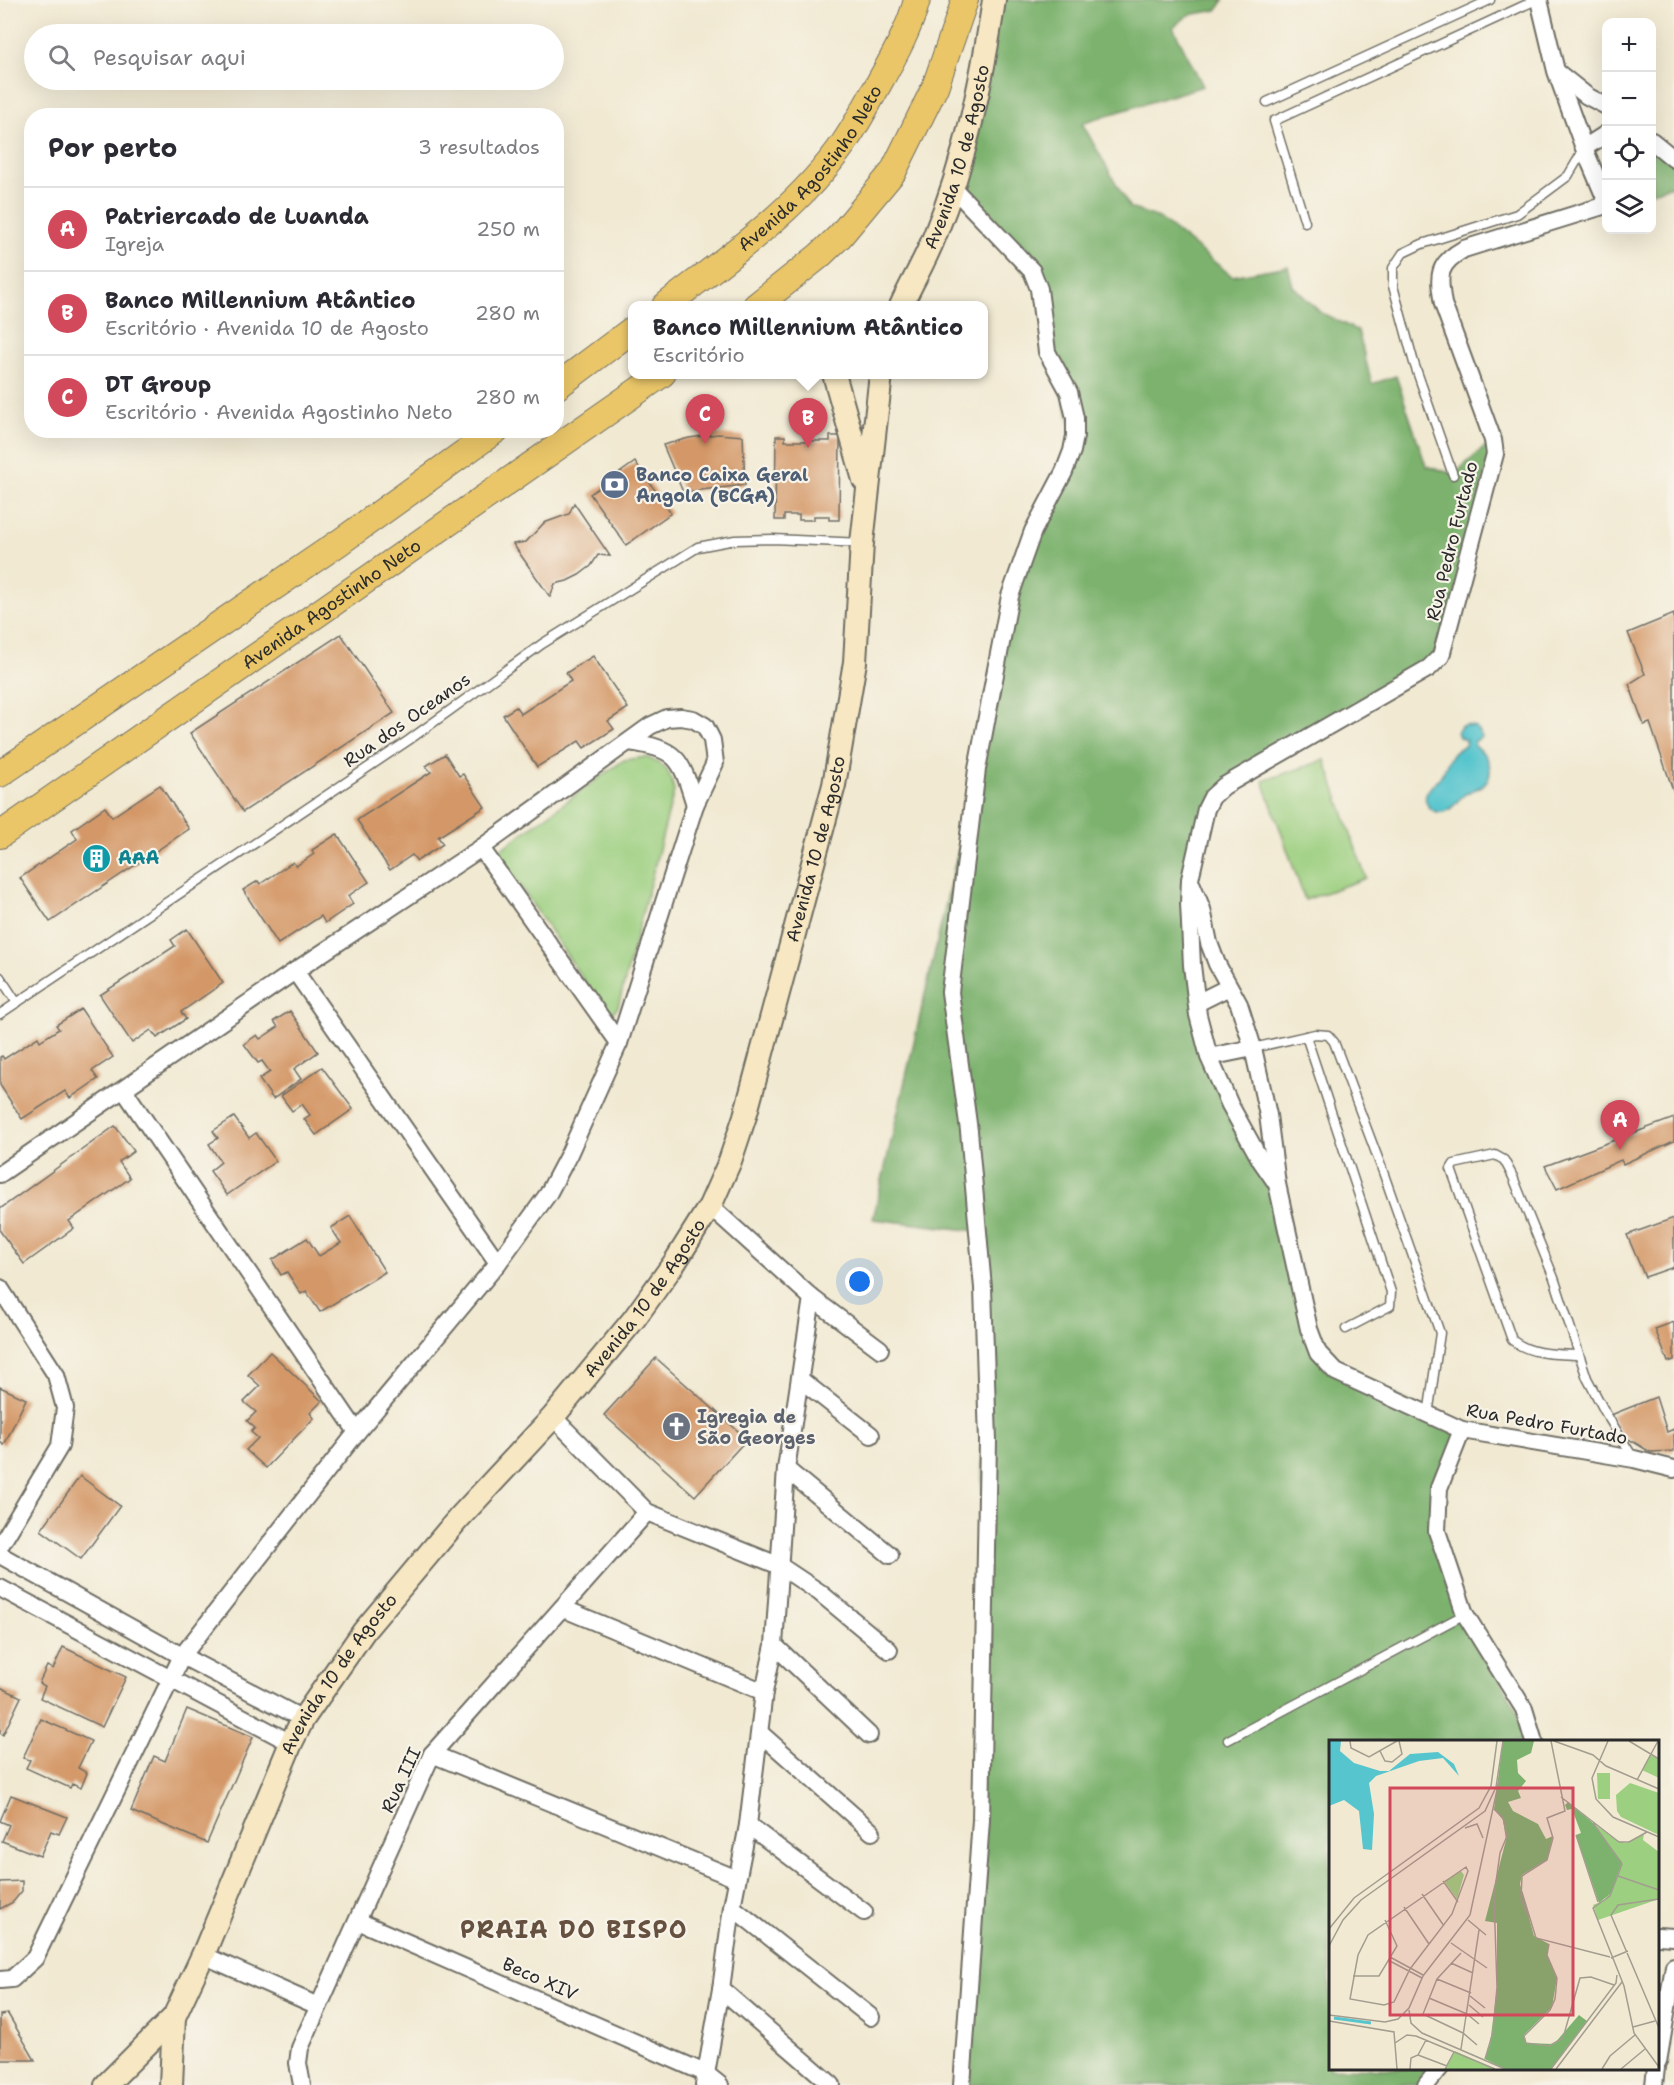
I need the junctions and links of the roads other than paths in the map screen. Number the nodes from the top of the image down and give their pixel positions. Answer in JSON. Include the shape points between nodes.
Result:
{"nodes":[{"id":1,"x":917,"y":0,"type":"edge"},
{"id":2,"x":965,"y":0,"type":"edge"},
{"id":3,"x":994,"y":0,"type":"edge"},
{"id":4,"x":1490,"y":0,"type":"edge"},
{"id":5,"x":1538,"y":0,"type":"edge"},
{"id":6,"x":1556,"y":72,"type":"junction"},
{"id":7,"x":1267,"y":102,"type":"dead end"},
{"id":8,"x":1602,"y":104,"type":"edge"},
{"id":9,"x":1602,"y":137,"type":"edge"},
{"id":10,"x":1656,"y":144,"type":"edge"},
{"id":11,"x":1584,"y":148,"type":"junction"},
{"id":12,"x":1674,"y":159,"type":"edge"},
{"id":13,"x":953,"y":188,"type":"junction"},
{"id":14,"x":1602,"y":191,"type":"edge"},
{"id":15,"x":1602,"y":206,"type":"edge"},
{"id":16,"x":1305,"y":222,"type":"dead end"},
{"id":17,"x":671,"y":301,"type":"edge"},
{"id":18,"x":762,"y":301,"type":"edge"},
{"id":19,"x":903,"y":301,"type":"edge"},
{"id":20,"x":628,"y":334,"type":"edge"},
{"id":21,"x":656,"y":379,"type":"edge"},
{"id":22,"x":835,"y":379,"type":"edge"},
{"id":23,"x":880,"y":379,"type":"edge"},
{"id":24,"x":564,"y":381,"type":"edge"},
{"id":25,"x":485,"y":438,"type":"edge"},
{"id":26,"x":1454,"y":474,"type":"dead end"},
{"id":27,"x":867,"y":491,"type":"junction"},
{"id":28,"x":862,"y":543,"type":"junction"},
{"id":29,"x":629,"y":742,"type":"junction"},
{"id":30,"x":0,"y":774,"type":"edge"},
{"id":31,"x":695,"y":806,"type":"junction"},
{"id":32,"x":0,"y":835,"type":"edge"},
{"id":33,"x":481,"y":848,"type":"junction"},
{"id":34,"x":1190,"y":879,"type":"junction"},
{"id":35,"x":295,"y":971,"type":"junction"},
{"id":36,"x":0,"y":977,"type":"edge"},
{"id":37,"x":1229,"y":987,"type":"junction"},
{"id":38,"x":17,"y":1003,"type":"junction"},
{"id":39,"x":1197,"y":1003,"type":"junction"},
{"id":40,"x":0,"y":1014,"type":"edge"},
{"id":41,"x":1306,"y":1036,"type":"junction"},
{"id":42,"x":619,"y":1043,"type":"junction"},
{"id":43,"x":1253,"y":1048,"type":"junction"},
{"id":44,"x":1209,"y":1057,"type":"junction"},
{"id":45,"x":124,"y":1090,"type":"junction"},
{"id":46,"x":0,"y":1174,"type":"edge"},
{"id":47,"x":1277,"y":1184,"type":"junction"},
{"id":48,"x":710,"y":1206,"type":"junction"},
{"id":49,"x":498,"y":1263,"type":"junction"},
{"id":50,"x":0,"y":1288,"type":"edge"},
{"id":51,"x":812,"y":1298,"type":"junction"},
{"id":52,"x":1346,"y":1329,"type":"dead end"},
{"id":53,"x":880,"y":1349,"type":"dead end"},
{"id":54,"x":1579,"y":1355,"type":"junction"},
{"id":55,"x":801,"y":1380,"type":"junction"},
{"id":56,"x":1428,"y":1415,"type":"junction"},
{"id":57,"x":553,"y":1417,"type":"junction"},
{"id":58,"x":1462,"y":1430,"type":"junction"},
{"id":59,"x":357,"y":1432,"type":"junction"},
{"id":60,"x":871,"y":1435,"type":"dead end"},
{"id":61,"x":1634,"y":1459,"type":"junction"},
{"id":62,"x":786,"y":1469,"type":"junction"},
{"id":63,"x":1674,"y":1469,"type":"edge"},
{"id":64,"x":647,"y":1512,"type":"junction"},
{"id":65,"x":0,"y":1546,"type":"edge"},
{"id":66,"x":0,"y":1555,"type":"edge"},
{"id":67,"x":890,"y":1555,"type":"dead end"},
{"id":68,"x":780,"y":1566,"type":"junction"},
{"id":69,"x":0,"y":1588,"type":"edge"},
{"id":70,"x":562,"y":1608,"type":"junction"},
{"id":71,"x":1465,"y":1614,"type":"junction"},
{"id":72,"x":774,"y":1645,"type":"junction"},
{"id":73,"x":888,"y":1650,"type":"dead end"},
{"id":74,"x":182,"y":1656,"type":"junction"},
{"id":75,"x":170,"y":1678,"type":"junction"},
{"id":76,"x":764,"y":1692,"type":"junction"},
{"id":77,"x":303,"y":1719,"type":"junction"},
{"id":78,"x":760,"y":1733,"type":"junction"},
{"id":79,"x":869,"y":1735,"type":"dead end"},
{"id":80,"x":1228,"y":1740,"type":"dead end"},
{"id":81,"x":1533,"y":1740,"type":"edge"},
{"id":82,"x":291,"y":1743,"type":"junction"},
{"id":83,"x":432,"y":1754,"type":"junction"},
{"id":84,"x":748,"y":1825,"type":"junction"},
{"id":85,"x":872,"y":1832,"type":"dead end"},
{"id":86,"x":737,"y":1879,"type":"junction"},
{"id":87,"x":732,"y":1907,"type":"junction"},
{"id":88,"x":864,"y":1912,"type":"dead end"},
{"id":89,"x":358,"y":1921,"type":"junction"},
{"id":90,"x":1659,"y":1936,"type":"edge"},
{"id":91,"x":1674,"y":1937,"type":"edge"},
{"id":92,"x":203,"y":1954,"type":"junction"},
{"id":93,"x":1674,"y":1966,"type":"edge"},
{"id":94,"x":0,"y":1980,"type":"edge"},
{"id":95,"x":721,"y":1989,"type":"junction"},
{"id":96,"x":318,"y":2006,"type":"junction"},
{"id":97,"x":174,"y":2017,"type":"junction"},
{"id":98,"x":871,"y":2017,"type":"dead end"},
{"id":99,"x":1659,"y":2056,"type":"edge"},
{"id":100,"x":1438,"y":2070,"type":"edge"},
{"id":101,"x":1656,"y":2070,"type":"edge"},
{"id":102,"x":705,"y":2079,"type":"edge"},
{"id":103,"x":106,"y":2085,"type":"edge"},
{"id":104,"x":171,"y":2085,"type":"edge"},
{"id":105,"x":302,"y":2085,"type":"edge"},
{"id":106,"x":720,"y":2085,"type":"edge"},
{"id":107,"x":832,"y":2085,"type":"edge"},
{"id":108,"x":962,"y":2085,"type":"edge"},
{"id":109,"x":1426,"y":2085,"type":"edge"},
{"id":110,"x":1654,"y":2085,"type":"edge"}],
"edges":[{"from":1,"to":17,"type":"main road","name":"Avenida Agostinho Neto","via":[[898,49],[862,114],[818,176],[771,223]]},
{"from":2,"to":18,"type":"main road","via":[[935,87],[892,172],[840,236]]},
{"from":3,"to":13,"type":"street","name":"Avenida 10 de Agosto","via":[[975,110]]},
{"from":4,"to":7,"type":"lane"},
{"from":5,"to":6,"type":"street"},
{"from":5,"to":16,"type":"lane","via":[[1274,121]]},
{"from":6,"to":8,"type":"street"},
{"from":6,"to":11,"type":"street"},
{"from":9,"to":11,"type":"street"},
{"from":10,"to":12,"type":"street"},
{"from":11,"to":14,"type":"street"},
{"from":11,"to":26,"type":"lane","via":[[1568,176],[1517,214],[1422,244],[1403,253],[1394,268],[1394,286],[1414,363]]},
{"from":13,"to":19,"type":"street","name":"Avenida 10 de Agosto"},
{"from":13,"to":108,"type":"street","via":[[1032,271],[1039,289],[1047,352],[1069,392],[1075,418],[1072,451],[1033,531],[1010,596],[976,769],[950,992],[969,1131],[982,1276],[988,1441],[981,1820]]},
{"from":15,"to":34,"type":"street","name":"Rua Pedro Furtado","via":[[1464,249],[1449,258],[1440,271],[1443,304],[1495,454],[1442,656],[1429,668],[1224,786],[1206,809]]},
{"from":20,"to":24,"type":"main road"},
{"from":21,"to":32,"type":"main road","name":"Avenida Agostinho Neto"},
{"from":22,"to":27,"type":"street"},
{"from":23,"to":27,"type":"street","name":"Avenida 10 de Agosto"},
{"from":25,"to":30,"type":"main road"},
{"from":27,"to":28,"type":"street","name":"Avenida 10 de Agosto"},
{"from":28,"to":38,"type":"lane","name":"Rua dos Oceanos","via":[[773,538],[698,547],[542,644],[409,740]]},
{"from":28,"to":48,"type":"street","name":"Avenida 10 de Agosto","via":[[855,662],[834,785],[745,1116]]},
{"from":29,"to":31,"type":"street","via":[[655,746],[678,761]]},
{"from":29,"to":31,"type":"street","via":[[667,718],[693,719],[705,726],[712,740],[715,763]]},
{"from":29,"to":33,"type":"street"},
{"from":31,"to":42,"type":"street"},
{"from":33,"to":35,"type":"street"},
{"from":33,"to":42,"type":"street"},
{"from":34,"to":37,"type":"street","name":"Rua Pedro Furtado","via":[[1209,943]]},
{"from":34,"to":39,"type":"street","name":"Rua Pedro Furtado"},
{"from":35,"to":45,"type":"street"},
{"from":35,"to":49,"type":"street"},
{"from":36,"to":38,"type":"lane"},
{"from":37,"to":39,"type":"street"},
{"from":37,"to":43,"type":"street","name":"Rua Pedro Furtado","via":[[1239,1004]]},
{"from":38,"to":40,"type":"lane","name":"Rua dos Oceanos"},
{"from":39,"to":44,"type":"street","name":"Rua Pedro Furtado"},
{"from":41,"to":43,"type":"lane"},
{"from":41,"to":52,"type":"lane","via":[[1391,1292],[1390,1306]]},
{"from":41,"to":56,"type":"lane","via":[[1328,1035],[1334,1042],[1440,1333]]},
{"from":42,"to":49,"type":"street","via":[[548,1194]]},
{"from":43,"to":44,"type":"street"},
{"from":43,"to":47,"type":"street","name":"Rua Pedro Furtado","via":[[1268,1115]]},
{"from":44,"to":47,"type":"street","name":"Rua Pedro Furtado","via":[[1243,1130]]},
{"from":45,"to":46,"type":"street"},
{"from":45,"to":59,"type":"street"},
{"from":47,"to":56,"type":"street","name":"Rua Pedro Furtado","via":[[1309,1329],[1318,1353],[1336,1372]]},
{"from":48,"to":51,"type":"street"},
{"from":48,"to":57,"type":"street","name":"Avenida 10 de Agosto","via":[[634,1319]]},
{"from":49,"to":59,"type":"street"},
{"from":50,"to":65,"type":"street","via":[[56,1376],[65,1408],[60,1446]]},
{"from":51,"to":53,"type":"street"},
{"from":51,"to":55,"type":"street"},
{"from":54,"to":54,"type":"lane","via":[[1540,1353],[1512,1340],[1451,1169],[1454,1164],[1494,1155],[1503,1160],[1554,1278]]},
{"from":54,"to":61,"type":"lane","via":[[1587,1378]]},
{"from":55,"to":60,"type":"street"},
{"from":55,"to":62,"type":"street"},
{"from":56,"to":58,"type":"street","name":"Rua Pedro Furtado"},
{"from":57,"to":64,"type":"street"},
{"from":57,"to":77,"type":"street","name":"Avenida 10 de Agosto","via":[[458,1519],[371,1622]]},
{"from":58,"to":61,"type":"street","name":"Rua Pedro Furtado"},
{"from":58,"to":71,"type":"street","via":[[1439,1488],[1437,1531]]},
{"from":59,"to":74,"type":"street"},
{"from":61,"to":63,"type":"street","name":"Rua Pedro Furtado"},
{"from":62,"to":67,"type":"street"},
{"from":62,"to":68,"type":"street"},
{"from":64,"to":68,"type":"street"},
{"from":64,"to":70,"type":"street","name":"Rua III"},
{"from":66,"to":74,"type":"street"},
{"from":68,"to":72,"type":"street"},
{"from":68,"to":73,"type":"street","via":[[819,1592]]},
{"from":69,"to":75,"type":"street"},
{"from":70,"to":76,"type":"street"},
{"from":70,"to":83,"type":"street","name":"Rua III"},
{"from":71,"to":80,"type":"lane"},
{"from":71,"to":81,"type":"street","via":[[1524,1709]]},
{"from":72,"to":76,"type":"street"},
{"from":72,"to":79,"type":"street"},
{"from":74,"to":75,"type":"street"},
{"from":74,"to":77,"type":"street"},
{"from":75,"to":82,"type":"street"},
{"from":75,"to":94,"type":"street","via":[[35,1958],[12,1979]]},
{"from":76,"to":78,"type":"street"},
{"from":77,"to":82,"type":"street","name":"Avenida 10 de Agosto"},
{"from":78,"to":84,"type":"street"},
{"from":78,"to":85,"type":"street"},
{"from":82,"to":92,"type":"street","name":"Avenida 10 de Agosto"},
{"from":83,"to":86,"type":"street"},
{"from":83,"to":89,"type":"street","name":"Rua III"},
{"from":84,"to":86,"type":"street"},
{"from":84,"to":88,"type":"street"},
{"from":86,"to":87,"type":"street"},
{"from":87,"to":95,"type":"street"},
{"from":87,"to":98,"type":"street"},
{"from":89,"to":96,"type":"street","name":"Rua III"},
{"from":89,"to":102,"type":"street","name":"Beco XIV"},
{"from":90,"to":91,"type":"street"},
{"from":92,"to":96,"type":"street"},
{"from":92,"to":97,"type":"street","name":"Avenida 10 de Agosto"},
{"from":93,"to":99,"type":"street"},
{"from":95,"to":102,"type":"street"},
{"from":95,"to":107,"type":"street"},
{"from":96,"to":105,"type":"street","name":"Rua III","via":[[300,2048],[297,2063]]},
{"from":97,"to":103,"type":"street","name":"Avenida 10 de Agosto"},
{"from":97,"to":104,"type":"street"},
{"from":100,"to":109,"type":"street"},
{"from":101,"to":110,"type":"street"},
{"from":102,"to":106,"type":"street","name":"Beco XIV"}]}
